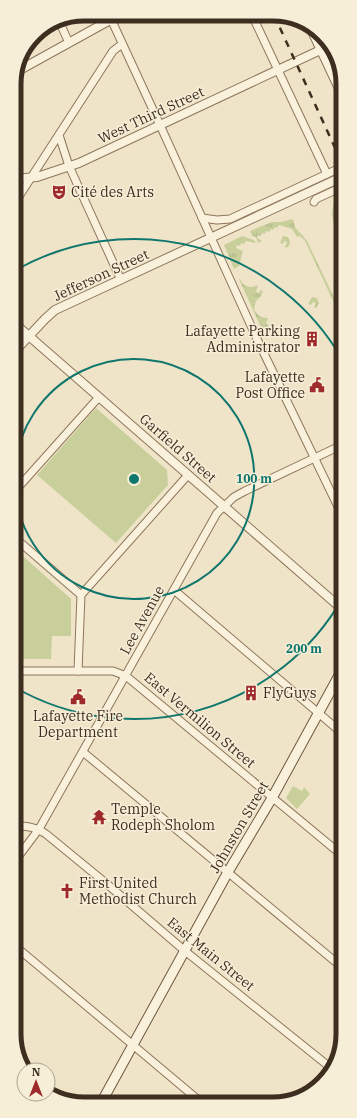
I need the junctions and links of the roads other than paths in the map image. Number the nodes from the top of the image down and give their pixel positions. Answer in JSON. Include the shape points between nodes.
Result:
{"nodes":[{"id":1,"x":109,"y":21,"type":"edge"},
{"id":2,"x":111,"y":21,"type":"edge"},
{"id":3,"x":255,"y":21,"type":"edge"},
{"id":4,"x":61,"y":26,"type":"edge"},
{"id":5,"x":314,"y":36,"type":"edge"},
{"id":6,"x":69,"y":43,"type":"junction"},
{"id":7,"x":122,"y":44,"type":"junction"},
{"id":8,"x":325,"y":48,"type":"edge"},
{"id":9,"x":321,"y":50,"type":"junction"},
{"id":10,"x":23,"y":68,"type":"edge"},
{"id":11,"x":279,"y":69,"type":"junction"},
{"id":12,"x":336,"y":83,"type":"edge"},
{"id":13,"x":160,"y":125,"type":"junction"},
{"id":14,"x":59,"y":135,"type":"junction"},
{"id":15,"x":69,"y":166,"type":"junction"},
{"id":16,"x":336,"y":170,"type":"edge"},
{"id":17,"x":327,"y":174,"type":"junction"},
{"id":18,"x":32,"y":178,"type":"junction"},
{"id":19,"x":21,"y":179,"type":"edge"},
{"id":20,"x":336,"y":180,"type":"edge"},
{"id":21,"x":336,"y":190,"type":"edge"},
{"id":22,"x":21,"y":194,"type":"edge"},
{"id":23,"x":314,"y":202,"type":"dead end"},
{"id":24,"x":202,"y":218,"type":"junction"},
{"id":25,"x":211,"y":237,"type":"junction"},
{"id":26,"x":121,"y":280,"type":"junction"},
{"id":27,"x":21,"y":329,"type":"edge"},
{"id":28,"x":29,"y":336,"type":"junction"},
{"id":29,"x":21,"y":345,"type":"edge"},
{"id":30,"x":99,"y":397,"type":"junction"},
{"id":31,"x":336,"y":448,"type":"edge"},
{"id":32,"x":315,"y":458,"type":"junction"},
{"id":33,"x":188,"y":474,"type":"junction"},
{"id":34,"x":21,"y":484,"type":"edge"},
{"id":35,"x":336,"y":502,"type":"edge"},
{"id":36,"x":224,"y":505,"type":"junction"},
{"id":37,"x":21,"y":543,"type":"edge"},
{"id":38,"x":174,"y":590,"type":"junction"},
{"id":39,"x":81,"y":595,"type":"junction"},
{"id":40,"x":336,"y":604,"type":"edge"},
{"id":41,"x":21,"y":671,"type":"edge"},
{"id":42,"x":78,"y":671,"type":"junction"},
{"id":43,"x":126,"y":676,"type":"junction"},
{"id":44,"x":336,"y":680,"type":"edge"},
{"id":45,"x":318,"y":712,"type":"junction"},
{"id":46,"x":336,"y":728,"type":"edge"},
{"id":47,"x":84,"y":752,"type":"junction"},
{"id":48,"x":272,"y":798,"type":"junction"},
{"id":49,"x":21,"y":826,"type":"edge"},
{"id":50,"x":39,"y":829,"type":"junction"},
{"id":51,"x":336,"y":850,"type":"edge"},
{"id":52,"x":21,"y":854,"type":"edge"},
{"id":53,"x":228,"y":872,"type":"junction"},
{"id":54,"x":185,"y":950,"type":"junction"},
{"id":55,"x":21,"y":951,"type":"edge"},
{"id":56,"x":336,"y":962,"type":"edge"},
{"id":57,"x":133,"y":1045,"type":"junction"},
{"id":58,"x":328,"y":1066,"type":"edge"},
{"id":59,"x":104,"y":1097,"type":"edge"},
{"id":60,"x":195,"y":1097,"type":"edge"}],
"edges":[{"from":1,"to":6,"type":"street"},
{"from":2,"to":7,"type":"street"},
{"from":3,"to":11,"type":"street"},
{"from":4,"to":6,"type":"street"},
{"from":5,"to":9,"type":"street"},
{"from":6,"to":10,"type":"street"},
{"from":7,"to":13,"type":"street"},
{"from":7,"to":14,"type":"street","via":[[113,51]]},
{"from":8,"to":9,"type":"street","name":"West Third Street"},
{"from":9,"to":11,"type":"street","name":"West Third Street"},
{"from":9,"to":12,"type":"street"},
{"from":11,"to":13,"type":"street","name":"West Third Street"},
{"from":11,"to":17,"type":"street"},
{"from":13,"to":15,"type":"street","name":"West Third Street"},
{"from":13,"to":24,"type":"street"},
{"from":14,"to":15,"type":"street"},
{"from":14,"to":18,"type":"street"},
{"from":15,"to":18,"type":"street","name":"West Third Street"},
{"from":15,"to":26,"type":"street"},
{"from":16,"to":17,"type":"street"},
{"from":17,"to":24,"type":"street","via":[[230,219]]},
{"from":18,"to":19,"type":"street","name":"West Third Street"},
{"from":18,"to":22,"type":"street"},
{"from":20,"to":25,"type":"street","name":"Jefferson Street"},
{"from":21,"to":23,"type":"street","via":[[316,198]]},
{"from":24,"to":25,"type":"street"},
{"from":25,"to":26,"type":"street","name":"Jefferson Street"},
{"from":25,"to":32,"type":"street"},
{"from":26,"to":28,"type":"street","name":"Jefferson Street","via":[[52,313]]},
{"from":27,"to":28,"type":"street","name":"Garfield Street"},
{"from":28,"to":29,"type":"street","name":"Jefferson Street"},
{"from":28,"to":30,"type":"street","name":"Garfield Street"},
{"from":30,"to":33,"type":"street","name":"Garfield Street"},
{"from":30,"to":34,"type":"street"},
{"from":31,"to":32,"type":"street","name":"Lee Avenue"},
{"from":32,"to":35,"type":"street"},
{"from":32,"to":36,"type":"street","name":"Lee Avenue","via":[[245,491]]},
{"from":33,"to":36,"type":"street","name":"Garfield Street"},
{"from":33,"to":39,"type":"street"},
{"from":36,"to":38,"type":"street","name":"Lee Avenue","via":[[211,522]]},
{"from":36,"to":40,"type":"street","name":"Garfield Street"},
{"from":37,"to":39,"type":"street"},
{"from":38,"to":43,"type":"street","name":"Lee Avenue"},
{"from":38,"to":45,"type":"street"},
{"from":39,"to":42,"type":"street"},
{"from":41,"to":42,"type":"street","name":"East Vermilion Street"},
{"from":42,"to":43,"type":"street","name":"East Vermilion Street","via":[[112,672]]},
{"from":43,"to":47,"type":"street","name":"Lee Avenue"},
{"from":43,"to":48,"type":"street","name":"East Vermilion Street"},
{"from":44,"to":45,"type":"main road","name":"Johnston Street"},
{"from":45,"to":46,"type":"street"},
{"from":45,"to":48,"type":"main road","name":"Johnston Street"},
{"from":47,"to":50,"type":"street","name":"Lee Avenue"},
{"from":47,"to":53,"type":"street"},
{"from":48,"to":51,"type":"street","name":"East Vermilion Street"},
{"from":48,"to":53,"type":"main road","name":"Johnston Street"},
{"from":49,"to":50,"type":"street"},
{"from":50,"to":52,"type":"street","name":"Lee Avenue"},
{"from":50,"to":54,"type":"street","name":"East Main Street"},
{"from":53,"to":54,"type":"main road","name":"Johnston Street"},
{"from":53,"to":56,"type":"street"},
{"from":54,"to":57,"type":"main road","name":"Johnston Street"},
{"from":54,"to":58,"type":"street","name":"East Main Street"},
{"from":55,"to":57,"type":"street"},
{"from":57,"to":59,"type":"main road","name":"Johnston Street"},
{"from":57,"to":60,"type":"street"}]}
